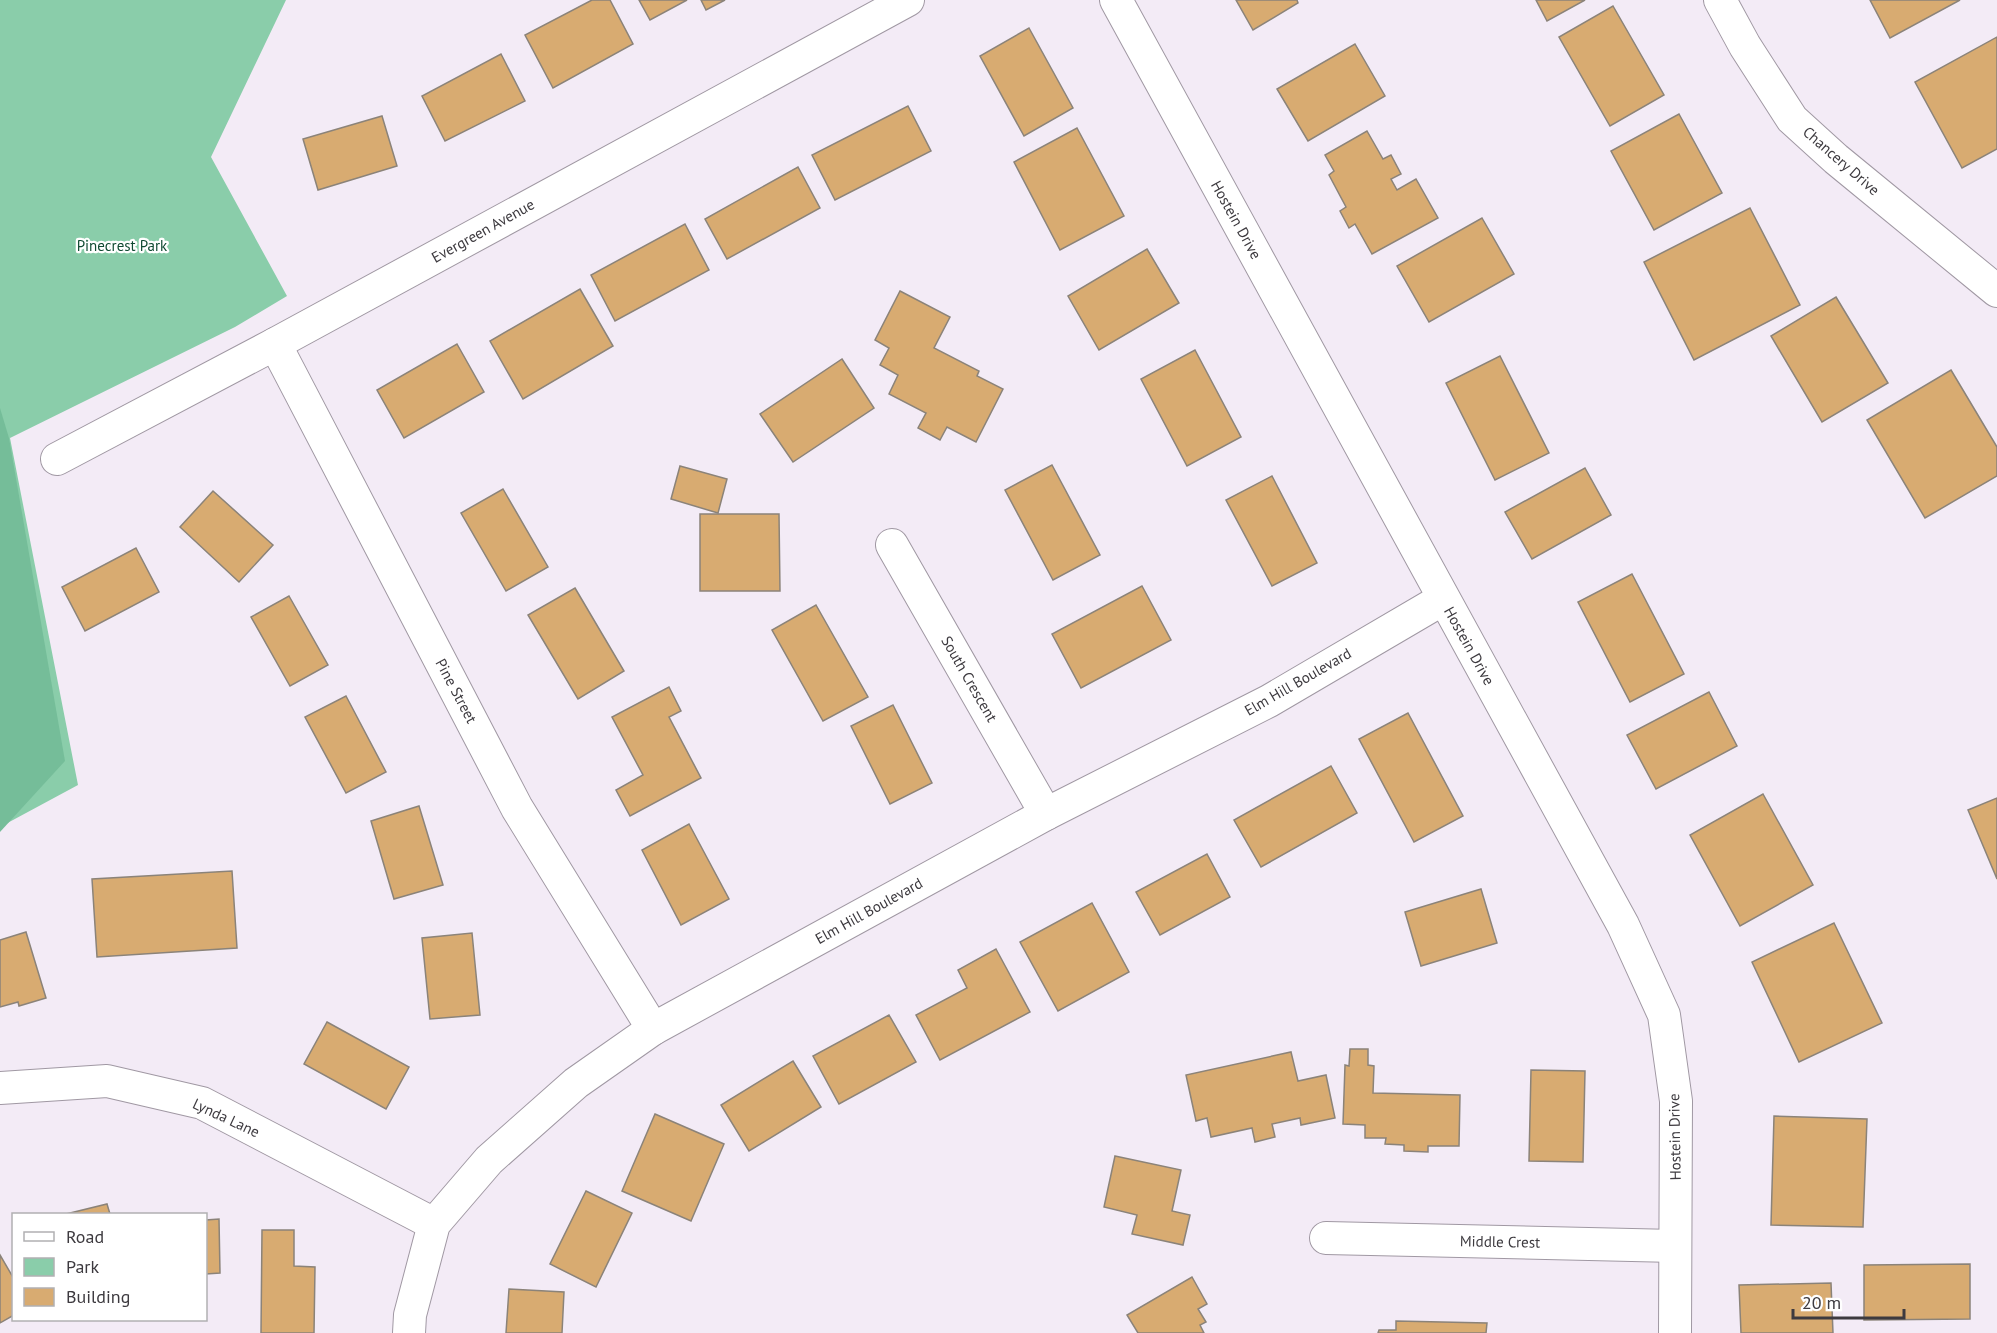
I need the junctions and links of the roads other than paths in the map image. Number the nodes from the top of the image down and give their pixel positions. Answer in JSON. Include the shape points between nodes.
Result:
{"nodes":[{"id":1,"x":908,"y":0,"type":"edge"},
{"id":2,"x":1116,"y":0,"type":"edge"},
{"id":3,"x":1720,"y":0,"type":"edge"},
{"id":4,"x":1997,"y":291,"type":"edge"},
{"id":5,"x":274,"y":344,"type":"junction"},
{"id":6,"x":57,"y":459,"type":"dead end"},
{"id":7,"x":892,"y":545,"type":"dead end"},
{"id":8,"x":1443,"y":599,"type":"junction"},
{"id":9,"x":1046,"y":814,"type":"junction"},
{"id":10,"x":653,"y":1029,"type":"junction"},
{"id":11,"x":0,"y":1088,"type":"edge"},
{"id":12,"x":434,"y":1224,"type":"junction"},
{"id":13,"x":1326,"y":1238,"type":"dead end"},
{"id":14,"x":1674,"y":1246,"type":"junction"},
{"id":15,"x":409,"y":1333,"type":"edge"},
{"id":16,"x":1675,"y":1333,"type":"edge"}],
"edges":[{"from":1,"to":5,"type":"street","name":"Evergreen Avenue"},
{"from":2,"to":8,"type":"street","name":"Hostein Drive"},
{"from":3,"to":4,"type":"street","name":"Chancery Drive","via":[[1792,119]]},
{"from":5,"to":6,"type":"street","name":"Evergreen Avenue"},
{"from":5,"to":10,"type":"street","name":"Pine Street","via":[[517,808]]},
{"from":7,"to":9,"type":"street","name":"South Crescent"},
{"from":8,"to":9,"type":"street","name":"Elm Hill Boulevard","via":[[1269,701]]},
{"from":8,"to":14,"type":"street","name":"Hostein Drive","via":[[1623,925],[1664,1015],[1677,1101]]},
{"from":9,"to":10,"type":"street","name":"Elm Hill Boulevard"},
{"from":10,"to":12,"type":"street","name":"Elm Hill Boulevard","via":[[576,1083],[489,1160]]},
{"from":11,"to":12,"type":"street","name":"Lynda Lane","via":[[107,1081],[202,1103]]},
{"from":12,"to":15,"type":"street","name":"Elm Hill Boulevard","via":[[410,1315]]},
{"from":13,"to":14,"type":"street","name":"Middle Crest"},
{"from":14,"to":16,"type":"street","name":"Hostein Drive"}]}
